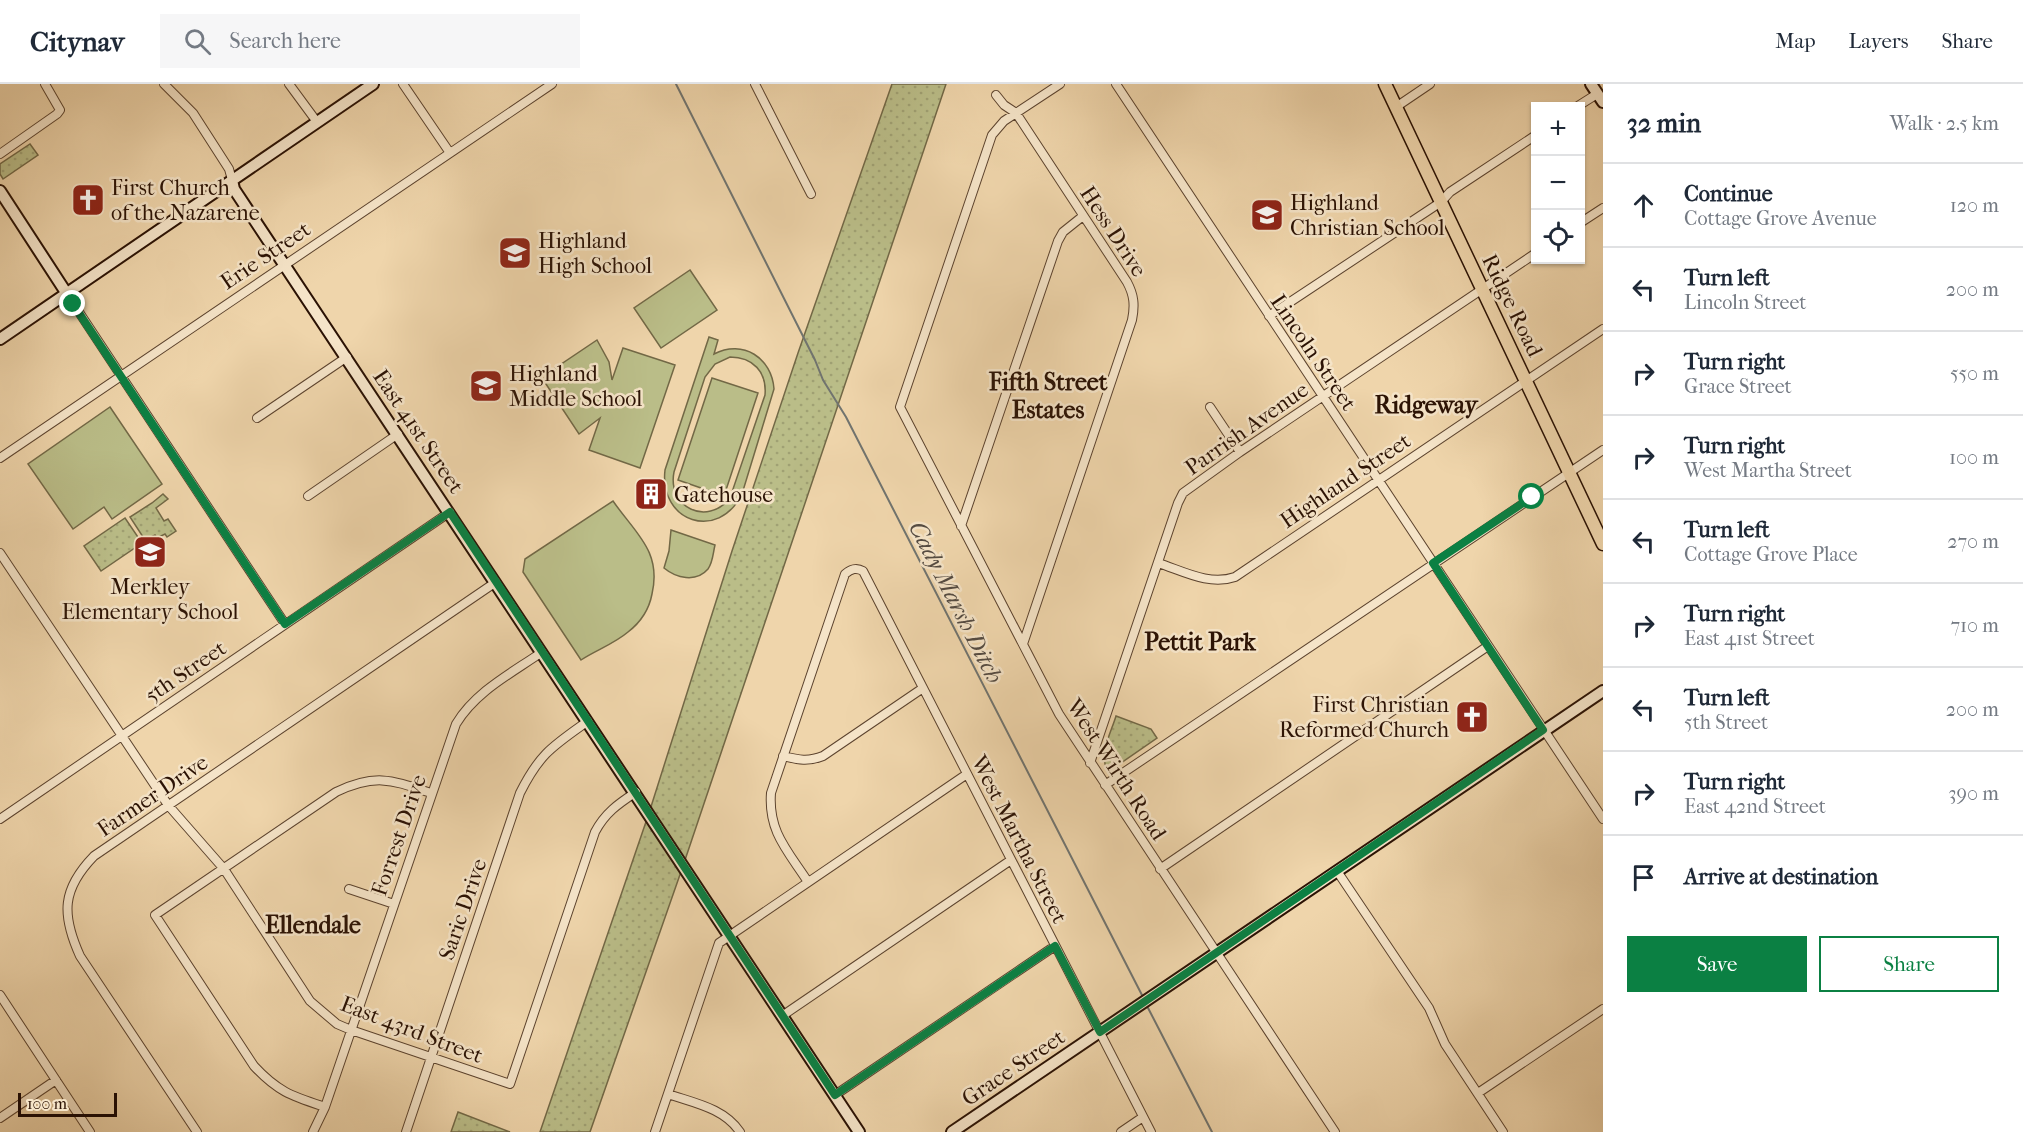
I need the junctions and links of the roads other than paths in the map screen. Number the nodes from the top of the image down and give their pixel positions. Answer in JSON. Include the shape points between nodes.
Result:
{"nodes":[{"id":1,"x":45,"y":84,"type":"edge"},
{"id":2,"x":164,"y":84,"type":"edge"},
{"id":3,"x":289,"y":84,"type":"edge"},
{"id":4,"x":373,"y":84,"type":"edge"},
{"id":5,"x":403,"y":84,"type":"edge"},
{"id":6,"x":552,"y":84,"type":"edge"},
{"id":7,"x":755,"y":84,"type":"edge"},
{"id":8,"x":1060,"y":84,"type":"edge"},
{"id":9,"x":1116,"y":84,"type":"edge"},
{"id":10,"x":1385,"y":84,"type":"edge"},
{"id":11,"x":1430,"y":84,"type":"edge"},
{"id":12,"x":1597,"y":93,"type":"edge"},
{"id":13,"x":996,"y":94,"type":"dead end"},
{"id":14,"x":1584,"y":102,"type":"edge"},
{"id":15,"x":1396,"y":107,"type":"junction"},
{"id":16,"x":1016,"y":113,"type":"junction"},
{"id":17,"x":317,"y":122,"type":"junction"},
{"id":18,"x":1531,"y":138,"type":"edge"},
{"id":19,"x":450,"y":153,"type":"junction"},
{"id":20,"x":0,"y":154,"type":"edge"},
{"id":21,"x":232,"y":180,"type":"junction"},
{"id":22,"x":0,"y":191,"type":"edge"},
{"id":23,"x":811,"y":194,"type":"dead end"},
{"id":24,"x":1440,"y":202,"type":"junction"},
{"id":25,"x":1603,"y":208,"type":"edge"},
{"id":26,"x":1083,"y":216,"type":"junction"},
{"id":27,"x":1585,"y":220,"type":"edge"},
{"id":28,"x":1531,"y":256,"type":"edge"},
{"id":29,"x":285,"y":264,"type":"junction"},
{"id":30,"x":1482,"y":289,"type":"junction"},
{"id":31,"x":67,"y":294,"type":"junction"},
{"id":32,"x":1269,"y":316,"type":"junction"},
{"id":33,"x":1603,"y":329,"type":"edge"},
{"id":34,"x":0,"y":339,"type":"edge"},
{"id":35,"x":347,"y":357,"type":"junction"},
{"id":36,"x":120,"y":376,"type":"junction"},
{"id":37,"x":1526,"y":381,"type":"junction"},
{"id":38,"x":1323,"y":396,"type":"junction"},
{"id":39,"x":1210,"y":407,"type":"dead end"},
{"id":40,"x":257,"y":418,"type":"dead end"},
{"id":41,"x":398,"y":434,"type":"junction"},
{"id":42,"x":1603,"y":450,"type":"edge"},
{"id":43,"x":1240,"y":452,"type":"junction"},
{"id":44,"x":0,"y":458,"type":"edge"},
{"id":45,"x":1569,"y":472,"type":"junction"},
{"id":46,"x":1378,"y":480,"type":"junction"},
{"id":47,"x":308,"y":496,"type":"dead end"},
{"id":48,"x":450,"y":512,"type":"junction"},
{"id":49,"x":961,"y":526,"type":"junction"},
{"id":50,"x":1603,"y":544,"type":"edge"},
{"id":51,"x":0,"y":553,"type":"edge"},
{"id":52,"x":1158,"y":563,"type":"junction"},
{"id":53,"x":1433,"y":563,"type":"junction"},
{"id":54,"x":496,"y":582,"type":"junction"},
{"id":55,"x":285,"y":624,"type":"junction"},
{"id":56,"x":1023,"y":644,"type":"junction"},
{"id":57,"x":1488,"y":646,"type":"junction"},
{"id":58,"x":542,"y":652,"type":"junction"},
{"id":59,"x":923,"y":688,"type":"junction"},
{"id":60,"x":1603,"y":691,"type":"edge"},
{"id":61,"x":588,"y":721,"type":"junction"},
{"id":62,"x":1543,"y":730,"type":"junction"},
{"id":63,"x":121,"y":736,"type":"junction"},
{"id":64,"x":783,"y":756,"type":"junction"},
{"id":65,"x":1090,"y":763,"type":"junction"},
{"id":66,"x":967,"y":774,"type":"junction"},
{"id":67,"x":1105,"y":785,"type":"junction"},
{"id":68,"x":636,"y":792,"type":"junction"},
{"id":69,"x":431,"y":793,"type":"junction"},
{"id":70,"x":168,"y":806,"type":"junction"},
{"id":71,"x":0,"y":819,"type":"edge"},
{"id":72,"x":1603,"y":819,"type":"edge"},
{"id":73,"x":1011,"y":860,"type":"junction"},
{"id":74,"x":224,"y":869,"type":"junction"},
{"id":75,"x":1160,"y":869,"type":"junction"},
{"id":76,"x":1337,"y":871,"type":"junction"},
{"id":77,"x":808,"y":882,"type":"junction"},
{"id":78,"x":349,"y":890,"type":"dead end"},
{"id":79,"x":394,"y":904,"type":"junction"},
{"id":80,"x":729,"y":936,"type":"junction"},
{"id":81,"x":1055,"y":946,"type":"junction"},
{"id":82,"x":1216,"y":952,"type":"junction"},
{"id":83,"x":0,"y":995,"type":"edge"},
{"id":84,"x":1603,"y":1009,"type":"edge"},
{"id":85,"x":782,"y":1016,"type":"junction"},
{"id":86,"x":351,"y":1030,"type":"junction"},
{"id":87,"x":1100,"y":1032,"type":"junction"},
{"id":88,"x":430,"y":1057,"type":"junction"},
{"id":89,"x":56,"y":1080,"type":"junction"},
{"id":90,"x":1478,"y":1093,"type":"junction"},
{"id":91,"x":668,"y":1094,"type":"junction"},
{"id":92,"x":835,"y":1095,"type":"junction"},
{"id":93,"x":325,"y":1107,"type":"junction"},
{"id":94,"x":1143,"y":1117,"type":"junction"},
{"id":95,"x":0,"y":1118,"type":"edge"},
{"id":96,"x":90,"y":1132,"type":"edge"},
{"id":97,"x":196,"y":1132,"type":"edge"},
{"id":98,"x":314,"y":1132,"type":"edge"},
{"id":99,"x":406,"y":1132,"type":"edge"},
{"id":100,"x":655,"y":1132,"type":"edge"},
{"id":101,"x":740,"y":1132,"type":"edge"},
{"id":102,"x":859,"y":1132,"type":"edge"},
{"id":103,"x":951,"y":1132,"type":"edge"},
{"id":104,"x":1121,"y":1132,"type":"edge"},
{"id":105,"x":1151,"y":1132,"type":"edge"},
{"id":106,"x":1335,"y":1132,"type":"edge"},
{"id":107,"x":1503,"y":1132,"type":"edge"}],
"edges":[{"from":1,"to":20,"type":"street","via":[[60,110]]},
{"from":2,"to":21,"type":"street","name":"East 41st Street","via":[[193,113],[230,169]]},
{"from":3,"to":17,"type":"street"},
{"from":4,"to":17,"type":"street"},
{"from":5,"to":19,"type":"street"},
{"from":6,"to":19,"type":"street","name":"Erie Street"},
{"from":7,"to":23,"type":"street"},
{"from":8,"to":16,"type":"street"},
{"from":9,"to":32,"type":"street","name":"Lincoln Street"},
{"from":10,"to":15,"type":"main road","name":"Ridge Road"},
{"from":11,"to":15,"type":"street"},
{"from":12,"to":14,"type":"street"},
{"from":13,"to":16,"type":"street","name":"Hess Drive"},
{"from":15,"to":24,"type":"main road","name":"Ridge Road"},
{"from":16,"to":26,"type":"street","name":"Hess Drive"},
{"from":16,"to":49,"type":"street","name":"West Wirth Road","via":[[992,135],[900,408]]},
{"from":17,"to":21,"type":"street"},
{"from":18,"to":24,"type":"street"},
{"from":19,"to":29,"type":"street","name":"Erie Street"},
{"from":21,"to":29,"type":"street","name":"East 41st Street","via":[[234,189]]},
{"from":21,"to":31,"type":"street"},
{"from":22,"to":31,"type":"street"},
{"from":24,"to":30,"type":"main road","name":"Ridge Road"},
{"from":24,"to":32,"type":"street"},
{"from":25,"to":27,"type":"street"},
{"from":26,"to":49,"type":"street","via":[[1058,241]]},
{"from":26,"to":56,"type":"street","name":"Hess Drive","via":[[1127,282],[1134,307]]},
{"from":28,"to":30,"type":"street","name":"Parrish Avenue"},
{"from":29,"to":35,"type":"street","name":"East 41st Street"},
{"from":29,"to":36,"type":"street","name":"Erie Street"},
{"from":30,"to":37,"type":"main road","name":"Ridge Road"},
{"from":30,"to":38,"type":"street","name":"Parrish Avenue"},
{"from":31,"to":34,"type":"street"},
{"from":31,"to":36,"type":"street"},
{"from":32,"to":38,"type":"street","name":"Lincoln Street"},
{"from":33,"to":37,"type":"street","name":"Highland Street"},
{"from":35,"to":40,"type":"street"},
{"from":35,"to":41,"type":"street","name":"East 41st Street"},
{"from":36,"to":44,"type":"street","name":"Erie Street"},
{"from":36,"to":55,"type":"street"},
{"from":37,"to":45,"type":"main road","name":"Ridge Road"},
{"from":37,"to":46,"type":"street","name":"Highland Street"},
{"from":38,"to":43,"type":"street","name":"Parrish Avenue"},
{"from":38,"to":46,"type":"street","name":"Lincoln Street"},
{"from":39,"to":43,"type":"street"},
{"from":41,"to":47,"type":"street"},
{"from":41,"to":48,"type":"street","name":"East 41st Street"},
{"from":42,"to":45,"type":"street"},
{"from":43,"to":52,"type":"street","name":"Parrish Avenue","via":[[1183,493]]},
{"from":45,"to":50,"type":"main road","name":"Ridge Road"},
{"from":45,"to":53,"type":"street"},
{"from":46,"to":52,"type":"street","name":"Highland Street","via":[[1235,577],[1211,581]]},
{"from":46,"to":53,"type":"street","name":"Lincoln Street"},
{"from":48,"to":54,"type":"street","name":"East 41st Street"},
{"from":48,"to":55,"type":"street","name":"5th Street"},
{"from":49,"to":56,"type":"street","name":"West Wirth Road"},
{"from":51,"to":63,"type":"street","name":"East 43rd Street"},
{"from":52,"to":65,"type":"street","name":"Parrish Avenue"},
{"from":53,"to":57,"type":"street","name":"Lincoln Street"},
{"from":53,"to":67,"type":"street"},
{"from":54,"to":58,"type":"street","name":"East 41st Street"},
{"from":54,"to":70,"type":"street","name":"Farmer Drive"},
{"from":55,"to":63,"type":"street","name":"5th Street"},
{"from":56,"to":65,"type":"street","name":"West Wirth Road"},
{"from":57,"to":62,"type":"street","name":"Lincoln Street"},
{"from":57,"to":75,"type":"street"},
{"from":58,"to":61,"type":"street","name":"East 41st Street"},
{"from":58,"to":69,"type":"street","name":"Forrest Drive","via":[[487,689],[463,712]]},
{"from":59,"to":64,"type":"street","via":[[823,756],[810,761]]},
{"from":59,"to":64,"type":"street","name":"West Martha Street","via":[[863,571],[854,568],[845,574]]},
{"from":59,"to":66,"type":"street","name":"West Martha Street"},
{"from":60,"to":62,"type":"street","name":"Grace Street"},
{"from":61,"to":68,"type":"street","name":"East 41st Street"},
{"from":61,"to":88,"type":"street","name":"Saric Drive","via":[[540,758],[520,793]]},
{"from":62,"to":72,"type":"street","name":"Lincoln Street"},
{"from":62,"to":76,"type":"street","name":"Grace Street"},
{"from":63,"to":70,"type":"street","name":"East 43rd Street"},
{"from":63,"to":71,"type":"street","name":"5th Street"},
{"from":64,"to":77,"type":"street","via":[[771,793],[772,823]]},
{"from":65,"to":67,"type":"street","name":"West Wirth Road"},
{"from":66,"to":73,"type":"street","name":"West Martha Street"},
{"from":66,"to":77,"type":"street"},
{"from":67,"to":75,"type":"street","name":"West Wirth Road"},
{"from":68,"to":80,"type":"street","name":"East 41st Street"},
{"from":68,"to":88,"type":"street","name":"East 43rd Street","via":[[612,808],[595,832],[510,1084]]},
{"from":69,"to":74,"type":"street","via":[[394,781],[374,779],[355,783]]},
{"from":69,"to":79,"type":"street","name":"Forrest Drive"},
{"from":70,"to":74,"type":"street","name":"East 43rd Street"},
{"from":70,"to":97,"type":"street","name":"Farmer Drive","via":[[94,856],[70,889],[67,910],[69,933],[80,956]]},
{"from":73,"to":81,"type":"street","name":"West Martha Street"},
{"from":73,"to":85,"type":"street"},
{"from":74,"to":86,"type":"street","name":"East 43rd Street","via":[[310,1001],[337,1024]]},
{"from":74,"to":93,"type":"street","via":[[155,915],[268,1083],[286,1094]]},
{"from":75,"to":82,"type":"street","name":"West Wirth Road"},
{"from":76,"to":82,"type":"street","name":"Grace Street"},
{"from":76,"to":90,"type":"street","via":[[1429,1008],[1445,1044]]},
{"from":77,"to":80,"type":"street"},
{"from":78,"to":79,"type":"street"},
{"from":79,"to":86,"type":"street","name":"Forrest Drive"},
{"from":80,"to":85,"type":"street","name":"East 41st Street"},
{"from":80,"to":91,"type":"street","via":[[719,943]]},
{"from":81,"to":87,"type":"street","name":"West Martha Street"},
{"from":81,"to":92,"type":"street"},
{"from":82,"to":87,"type":"street","name":"Grace Street"},
{"from":82,"to":106,"type":"street","name":"West Wirth Road"},
{"from":83,"to":89,"type":"street"},
{"from":84,"to":90,"type":"street"},
{"from":85,"to":92,"type":"street","name":"East 41st Street"},
{"from":86,"to":88,"type":"street","name":"East 43rd Street"},
{"from":86,"to":93,"type":"street","name":"Forrest Drive"},
{"from":87,"to":94,"type":"street","name":"West Martha Street"},
{"from":87,"to":103,"type":"street","name":"Grace Street"},
{"from":88,"to":99,"type":"street","name":"Saric Drive"},
{"from":89,"to":95,"type":"street"},
{"from":89,"to":96,"type":"street"},
{"from":90,"to":107,"type":"street"},
{"from":91,"to":100,"type":"street"},
{"from":91,"to":101,"type":"street","via":[[715,1110]]},
{"from":92,"to":102,"type":"street","name":"East 41st Street"},
{"from":93,"to":98,"type":"street","name":"Forrest Drive"},
{"from":94,"to":104,"type":"street"},
{"from":94,"to":105,"type":"street","name":"West Martha Street"}]}
